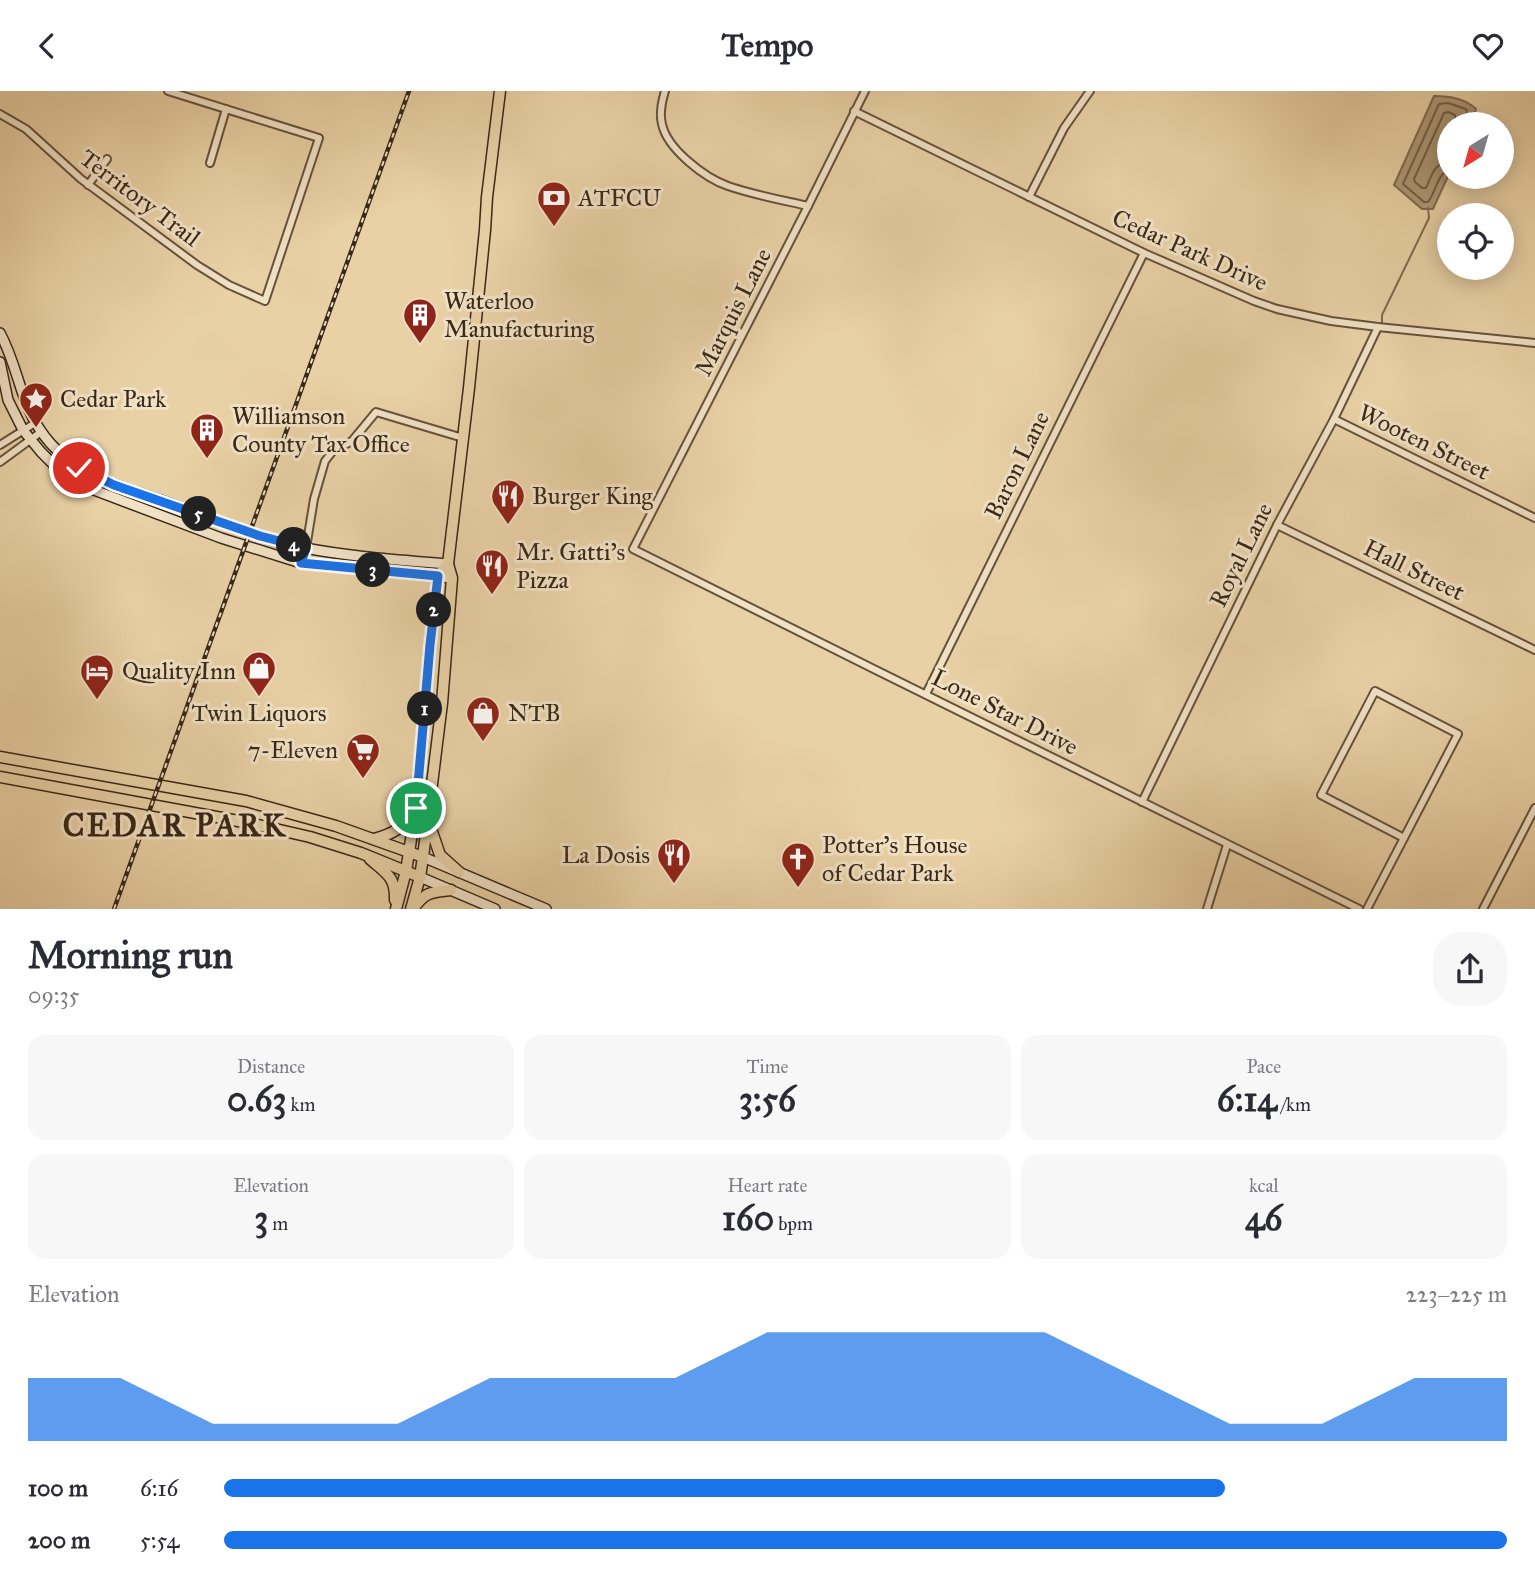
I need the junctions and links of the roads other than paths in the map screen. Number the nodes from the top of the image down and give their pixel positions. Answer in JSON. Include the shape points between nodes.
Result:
{"nodes":[{"id":1,"x":168,"y":91,"type":"edge"},
{"id":2,"x":500,"y":91,"type":"edge"},
{"id":3,"x":665,"y":91,"type":"edge"},
{"id":4,"x":865,"y":91,"type":"edge"},
{"id":5,"x":1090,"y":91,"type":"edge"},
{"id":6,"x":226,"y":109,"type":"junction"},
{"id":7,"x":854,"y":111,"type":"junction"},
{"id":8,"x":0,"y":114,"type":"edge"},
{"id":9,"x":107,"y":159,"type":"dead end"},
{"id":10,"x":210,"y":163,"type":"dead end"},
{"id":11,"x":88,"y":185,"type":"junction"},
{"id":12,"x":1029,"y":197,"type":"junction"},
{"id":13,"x":808,"y":207,"type":"junction"},
{"id":14,"x":1144,"y":253,"type":"junction"},
{"id":15,"x":1378,"y":327,"type":"junction"},
{"id":16,"x":0,"y":333,"type":"edge"},
{"id":17,"x":1535,"y":343,"type":"edge"},
{"id":18,"x":0,"y":362,"type":"edge"},
{"id":19,"x":1334,"y":419,"type":"junction"},
{"id":20,"x":38,"y":428,"type":"junction"},
{"id":21,"x":23,"y":430,"type":"junction"},
{"id":22,"x":463,"y":438,"type":"junction"},
{"id":23,"x":30,"y":440,"type":"junction"},
{"id":24,"x":0,"y":445,"type":"edge"},
{"id":25,"x":0,"y":462,"type":"edge"},
{"id":26,"x":1535,"y":518,"type":"edge"},
{"id":27,"x":1277,"y":525,"type":"junction"},
{"id":28,"x":306,"y":548,"type":"junction"},
{"id":29,"x":634,"y":549,"type":"joint"},
{"id":30,"x":301,"y":563,"type":"junction"},
{"id":31,"x":448,"y":564,"type":"junction"},
{"id":32,"x":438,"y":576,"type":"junction"},
{"id":33,"x":452,"y":578,"type":"junction"},
{"id":34,"x":1535,"y":650,"type":"edge"},
{"id":35,"x":926,"y":694,"type":"junction"},
{"id":36,"x":0,"y":757,"type":"edge"},
{"id":37,"x":0,"y":777,"type":"edge"},
{"id":38,"x":1142,"y":802,"type":"junction"},
{"id":39,"x":416,"y":808,"type":"junction"},
{"id":40,"x":1535,"y":808,"type":"edge"},
{"id":41,"x":428,"y":818,"type":"junction"},
{"id":42,"x":1404,"y":838,"type":"junction"},
{"id":43,"x":374,"y":839,"type":"junction"},
{"id":44,"x":1227,"y":845,"type":"junction"},
{"id":45,"x":410,"y":852,"type":"junction"},
{"id":46,"x":361,"y":853,"type":"junction"},
{"id":47,"x":423,"y":857,"type":"junction"},
{"id":48,"x":406,"y":871,"type":"junction"},
{"id":49,"x":459,"y":872,"type":"junction"},
{"id":50,"x":420,"y":877,"type":"junction"},
{"id":51,"x":451,"y":890,"type":"junction"},
{"id":52,"x":395,"y":909,"type":"edge"},
{"id":53,"x":412,"y":909,"type":"edge"},
{"id":54,"x":495,"y":909,"type":"edge"},
{"id":55,"x":546,"y":909,"type":"edge"},
{"id":56,"x":1207,"y":909,"type":"edge"},
{"id":57,"x":1359,"y":909,"type":"edge"},
{"id":58,"x":1367,"y":909,"type":"edge"},
{"id":59,"x":1483,"y":909,"type":"edge"}],
"edges":[{"from":1,"to":6,"type":"street"},
{"from":2,"to":22,"type":"main road"},
{"from":3,"to":13,"type":"street","via":[[661,114],[665,132],[697,168],[728,186]]},
{"from":4,"to":7,"type":"street","name":"Marquis Lane"},
{"from":5,"to":12,"type":"street","via":[[1064,128]]},
{"from":6,"to":10,"type":"street"},
{"from":6,"to":11,"type":"street","name":"Territory Trail","via":[[319,138],[265,301],[197,265]]},
{"from":7,"to":12,"type":"street","name":"Cedar Park Drive"},
{"from":7,"to":13,"type":"street","name":"Marquis Lane"},
{"from":8,"to":11,"type":"street","name":"Territory Trail","via":[[26,129]]},
{"from":9,"to":11,"type":"street"},
{"from":12,"to":14,"type":"street","name":"Cedar Park Drive"},
{"from":13,"to":29,"type":"street","name":"Marquis Lane"},
{"from":14,"to":15,"type":"street","name":"Cedar Park Drive","via":[[1277,309]]},
{"from":14,"to":35,"type":"street","name":"Baron Lane"},
{"from":15,"to":17,"type":"street","name":"Cedar Park Drive"},
{"from":15,"to":19,"type":"street","name":"Royal Lane"},
{"from":16,"to":20,"type":"street"},
{"from":18,"to":21,"type":"street","via":[[8,400]]},
{"from":19,"to":26,"type":"street","name":"Wooten Street"},
{"from":19,"to":27,"type":"street","name":"Royal Lane"},
{"from":20,"to":21,"type":"street"},
{"from":20,"to":23,"type":"street"},
{"from":20,"to":28,"type":"street","via":[[64,457],[95,477],[253,534]]},
{"from":21,"to":23,"type":"street"},
{"from":21,"to":24,"type":"street"},
{"from":22,"to":28,"type":"street","via":[[376,412],[352,441],[325,461]]},
{"from":22,"to":31,"type":"main road"},
{"from":23,"to":25,"type":"street"},
{"from":23,"to":30,"type":"street","via":[[55,466],[86,487]]},
{"from":27,"to":34,"type":"street","name":"Hall Street"},
{"from":27,"to":38,"type":"street","name":"Royal Lane"},
{"from":28,"to":30,"type":"street"},
{"from":28,"to":31,"type":"street"},
{"from":29,"to":35,"type":"street","name":"Lone Star Drive"},
{"from":30,"to":32,"type":"street"},
{"from":31,"to":32,"type":"main road"},
{"from":31,"to":33,"type":"main road"},
{"from":32,"to":33,"type":"street"},
{"from":32,"to":39,"type":"main road"},
{"from":33,"to":41,"type":"main road"},
{"from":35,"to":38,"type":"street","name":"Lone Star Drive"},
{"from":36,"to":43,"type":"main road","via":[[246,801]]},
{"from":37,"to":46,"type":"main road","via":[[249,823]]},
{"from":38,"to":44,"type":"street","name":"Lone Star Drive"},
{"from":39,"to":43,"type":"main road","via":[[392,834]]},
{"from":39,"to":45,"type":"main road"},
{"from":40,"to":59,"type":"street"},
{"from":41,"to":47,"type":"main road"},
{"from":41,"to":49,"type":"main road","via":[[440,855]]},
{"from":42,"to":42,"type":"street","via":[[1321,795],[1375,691],[1458,734]]},
{"from":42,"to":58,"type":"street"},
{"from":43,"to":45,"type":"main road"},
{"from":44,"to":56,"type":"street"},
{"from":44,"to":57,"type":"street","name":"Lone Star Drive"},
{"from":45,"to":47,"type":"main road"},
{"from":45,"to":48,"type":"main road"},
{"from":46,"to":48,"type":"main road"},
{"from":46,"to":52,"type":"main road","via":[[391,877]]},
{"from":47,"to":49,"type":"street"},
{"from":47,"to":50,"type":"main road"},
{"from":48,"to":50,"type":"main road"},
{"from":48,"to":52,"type":"main road"},
{"from":49,"to":55,"type":"street"},
{"from":50,"to":51,"type":"street"},
{"from":50,"to":53,"type":"main road"},
{"from":51,"to":53,"type":"main road","via":[[432,892]]},
{"from":51,"to":54,"type":"street"}]}
